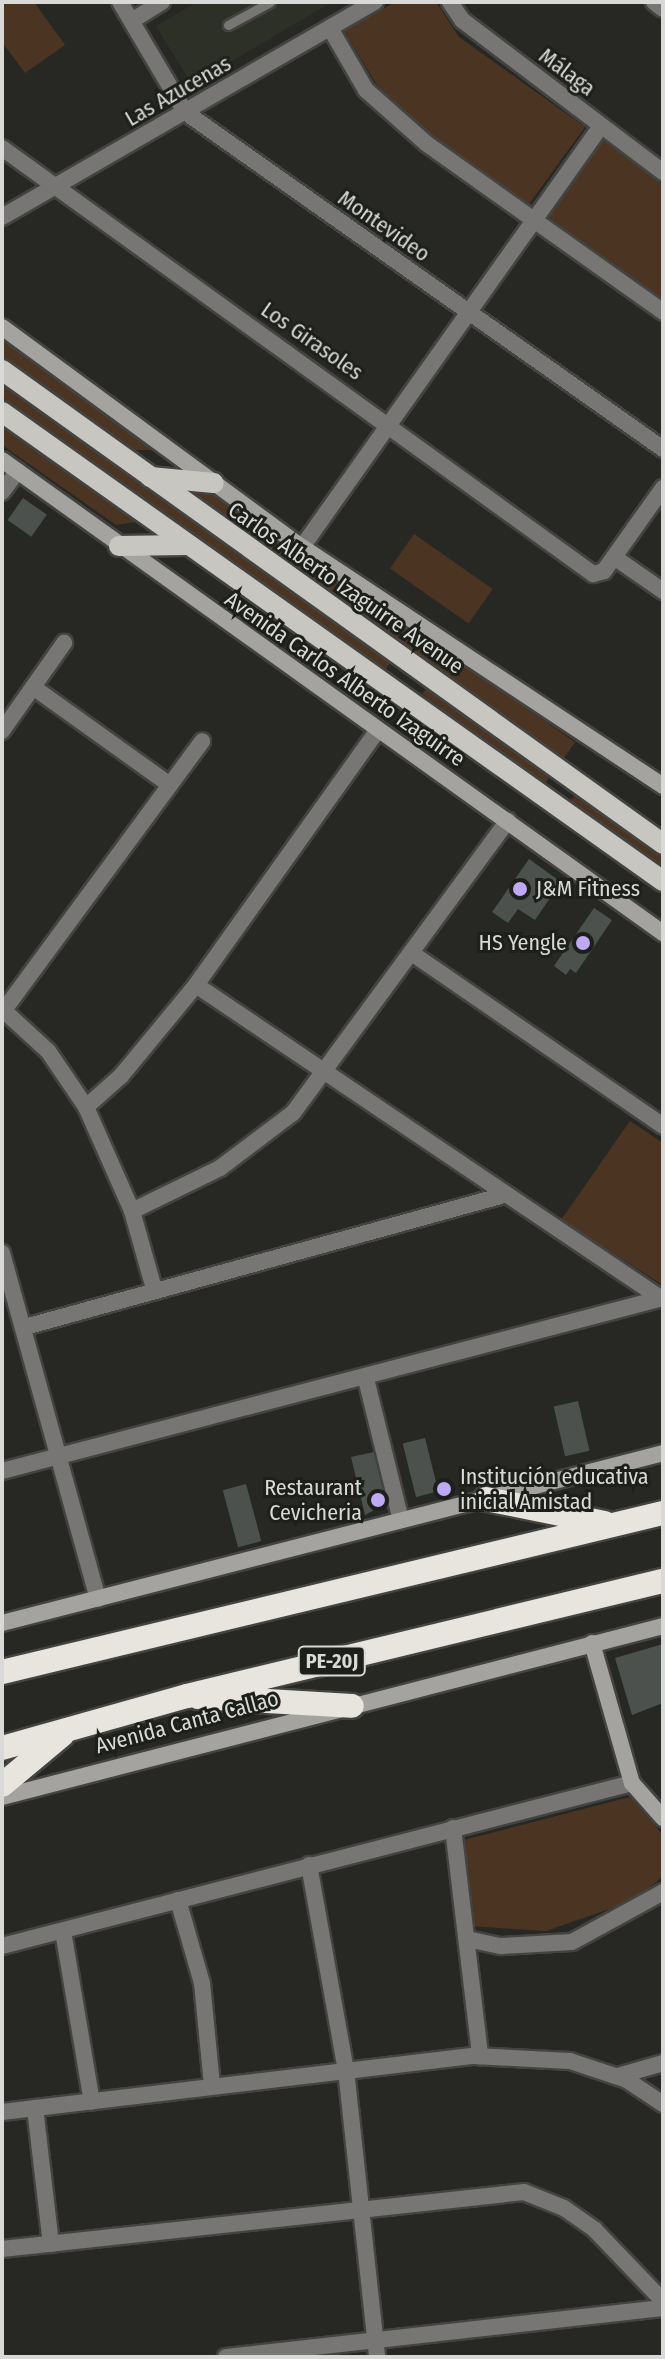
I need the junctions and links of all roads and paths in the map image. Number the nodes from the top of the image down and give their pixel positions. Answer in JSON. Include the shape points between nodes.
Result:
{"nodes":[{"id":1,"x":120,"y":2,"type":"edge"},
{"id":2,"x":162,"y":2,"type":"edge"},
{"id":3,"x":270,"y":2,"type":"edge"},
{"id":4,"x":375,"y":2,"type":"edge"},
{"id":5,"x":450,"y":2,"type":"edge"},
{"id":6,"x":654,"y":2,"type":"edge"},
{"id":7,"x":352,"y":8,"type":"edge"},
{"id":8,"x":663,"y":9,"type":"edge"},
{"id":9,"x":133,"y":20,"type":"junction"},
{"id":10,"x":228,"y":25,"type":"dead end"},
{"id":11,"x":330,"y":28,"type":"junction"},
{"id":12,"x":185,"y":112,"type":"junction"},
{"id":13,"x":601,"y":126,"type":"junction"},
{"id":14,"x":2,"y":148,"type":"edge"},
{"id":15,"x":663,"y":172,"type":"edge"},
{"id":16,"x":54,"y":187,"type":"junction"},
{"id":17,"x":2,"y":217,"type":"edge"},
{"id":18,"x":532,"y":219,"type":"junction"},
{"id":19,"x":465,"y":310,"type":"junction"},
{"id":20,"x":663,"y":312,"type":"edge"},
{"id":21,"x":2,"y":327,"type":"edge"},
{"id":22,"x":2,"y":370,"type":"edge"},
{"id":23,"x":2,"y":412,"type":"edge"},
{"id":24,"x":390,"y":423,"type":"junction"},
{"id":25,"x":663,"y":449,"type":"edge"},
{"id":26,"x":2,"y":460,"type":"edge"},
{"id":27,"x":18,"y":471,"type":"junction"},
{"id":28,"x":147,"y":476,"type":"junction"},
{"id":29,"x":214,"y":483,"type":"junction"},
{"id":30,"x":663,"y":488,"type":"edge"},
{"id":31,"x":2,"y":492,"type":"edge"},
{"id":32,"x":186,"y":545,"type":"junction"},
{"id":33,"x":119,"y":546,"type":"junction"},
{"id":34,"x":302,"y":547,"type":"junction"},
{"id":35,"x":614,"y":557,"type":"junction"},
{"id":36,"x":663,"y":591,"type":"edge"},
{"id":37,"x":64,"y":643,"type":"dead end"},
{"id":38,"x":414,"y":665,"type":"junction"},
{"id":39,"x":33,"y":687,"type":"junction"},
{"id":40,"x":389,"y":687,"type":"junction"},
{"id":41,"x":378,"y":730,"type":"junction"},
{"id":42,"x":2,"y":731,"type":"edge"},
{"id":43,"x":202,"y":741,"type":"dead end"},
{"id":44,"x":170,"y":785,"type":"junction"},
{"id":45,"x":663,"y":786,"type":"edge"},
{"id":46,"x":508,"y":820,"type":"junction"},
{"id":47,"x":663,"y":844,"type":"edge"},
{"id":48,"x":663,"y":881,"type":"edge"},
{"id":49,"x":663,"y":933,"type":"edge"},
{"id":50,"x":413,"y":954,"type":"junction"},
{"id":51,"x":196,"y":985,"type":"junction"},
{"id":52,"x":3,"y":1010,"type":"edge"},
{"id":53,"x":325,"y":1074,"type":"junction"},
{"id":54,"x":86,"y":1107,"type":"junction"},
{"id":55,"x":663,"y":1126,"type":"edge"},
{"id":56,"x":504,"y":1195,"type":"junction"},
{"id":57,"x":132,"y":1211,"type":"junction"},
{"id":58,"x":2,"y":1253,"type":"edge"},
{"id":59,"x":154,"y":1289,"type":"junction"},
{"id":60,"x":662,"y":1299,"type":"edge"},
{"id":61,"x":25,"y":1327,"type":"junction"},
{"id":62,"x":366,"y":1379,"type":"junction"},
{"id":63,"x":663,"y":1453,"type":"edge"},
{"id":64,"x":62,"y":1457,"type":"junction"},
{"id":65,"x":2,"y":1471,"type":"edge"},
{"id":66,"x":486,"y":1499,"type":"junction"},
{"id":67,"x":663,"y":1513,"type":"edge"},
{"id":68,"x":401,"y":1520,"type":"junction"},
{"id":69,"x":611,"y":1525,"type":"junction"},
{"id":70,"x":663,"y":1581,"type":"edge"},
{"id":71,"x":98,"y":1599,"type":"junction"},
{"id":72,"x":2,"y":1623,"type":"edge"},
{"id":73,"x":663,"y":1626,"type":"edge"},
{"id":74,"x":592,"y":1643,"type":"junction"},
{"id":75,"x":2,"y":1672,"type":"edge"},
{"id":76,"x":187,"y":1696,"type":"junction"},
{"id":77,"x":352,"y":1706,"type":"junction"},
{"id":78,"x":67,"y":1731,"type":"junction"},
{"id":79,"x":2,"y":1748,"type":"edge"},
{"id":80,"x":632,"y":1783,"type":"junction"},
{"id":81,"x":2,"y":1785,"type":"edge"},
{"id":82,"x":2,"y":1797,"type":"edge"},
{"id":83,"x":663,"y":1818,"type":"edge"},
{"id":84,"x":453,"y":1828,"type":"junction"},
{"id":85,"x":309,"y":1865,"type":"junction"},
{"id":86,"x":663,"y":1892,"type":"edge"},
{"id":87,"x":178,"y":1900,"type":"junction"},
{"id":88,"x":63,"y":1931,"type":"junction"},
{"id":89,"x":467,"y":1939,"type":"junction"},
{"id":90,"x":2,"y":1946,"type":"edge"},
{"id":91,"x":480,"y":2056,"type":"junction"},
{"id":92,"x":663,"y":2063,"type":"edge"},
{"id":93,"x":346,"y":2070,"type":"junction"},
{"id":94,"x":618,"y":2076,"type":"junction"},
{"id":95,"x":212,"y":2085,"type":"junction"},
{"id":96,"x":92,"y":2102,"type":"junction"},
{"id":97,"x":663,"y":2104,"type":"edge"},
{"id":98,"x":35,"y":2108,"type":"junction"},
{"id":99,"x":2,"y":2112,"type":"edge"},
{"id":100,"x":360,"y":2209,"type":"junction"},
{"id":101,"x":51,"y":2244,"type":"junction"},
{"id":102,"x":2,"y":2249,"type":"edge"},
{"id":103,"x":663,"y":2301,"type":"edge"},
{"id":104,"x":663,"y":2308,"type":"edge"},
{"id":105,"x":376,"y":2349,"type":"edge"},
{"id":106,"x":226,"y":2357,"type":"edge"}],
"edges":[{"from":1,"to":9,"type":"street","name":"Montevideo"},
{"from":2,"to":9,"type":"street"},
{"from":3,"to":10,"type":"lane"},
{"from":4,"to":7,"type":"street","name":"Las Azucenas"},
{"from":5,"to":13,"type":"street","name":"Málaga","via":[[462,20]]},
{"from":6,"to":8,"type":"street"},
{"from":7,"to":11,"type":"street","name":"Las Azucenas"},
{"from":9,"to":12,"type":"street","name":"Montevideo"},
{"from":11,"to":12,"type":"street","name":"Las Azucenas"},
{"from":11,"to":18,"type":"street","via":[[366,90],[427,144]]},
{"from":12,"to":16,"type":"street","name":"Las Azucenas"},
{"from":12,"to":19,"type":"street","name":"Montevideo"},
{"from":13,"to":15,"type":"street","name":"Málaga"},
{"from":13,"to":18,"type":"street"},
{"from":14,"to":16,"type":"street","name":"Los Girasoles"},
{"from":16,"to":17,"type":"street","name":"Las Azucenas"},
{"from":16,"to":24,"type":"street","name":"Los Girasoles"},
{"from":18,"to":19,"type":"street"},
{"from":18,"to":20,"type":"street"},
{"from":19,"to":24,"type":"street"},
{"from":19,"to":25,"type":"street","name":"Montevideo"},
{"from":21,"to":29,"type":"street"},
{"from":22,"to":28,"type":"main road","name":"Carlos Alberto Izaguirre Avenue"},
{"from":23,"to":32,"type":"main road"},
{"from":24,"to":34,"type":"street"},
{"from":24,"to":35,"type":"street","name":"Los Girasoles","via":[[593,574]]},
{"from":26,"to":27,"type":"street","name":"Avenida Carlos Alberto Izaguirre"},
{"from":27,"to":31,"type":"street"},
{"from":27,"to":33,"type":"street","name":"Avenida Carlos Alberto Izaguirre"},
{"from":28,"to":29,"type":"main road"},
{"from":28,"to":38,"type":"main road","name":"Carlos Alberto Izaguirre Avenue"},
{"from":29,"to":34,"type":"street"},
{"from":30,"to":35,"type":"street"},
{"from":32,"to":33,"type":"main road"},
{"from":32,"to":40,"type":"main road"},
{"from":33,"to":41,"type":"street","name":"Avenida Carlos Alberto Izaguirre"},
{"from":34,"to":45,"type":"street"},
{"from":35,"to":36,"type":"street"},
{"from":37,"to":39,"type":"street"},
{"from":38,"to":40,"type":"main road","via":[[408,685]]},
{"from":38,"to":47,"type":"main road","name":"Carlos Alberto Izaguirre Avenue"},
{"from":39,"to":42,"type":"street"},
{"from":39,"to":44,"type":"street"},
{"from":40,"to":48,"type":"main road"},
{"from":41,"to":46,"type":"street","name":"Avenida Carlos Alberto Izaguirre"},
{"from":41,"to":51,"type":"street"},
{"from":43,"to":44,"type":"street"},
{"from":44,"to":52,"type":"street"},
{"from":46,"to":49,"type":"street","name":"Avenida Carlos Alberto Izaguirre"},
{"from":46,"to":50,"type":"street"},
{"from":50,"to":53,"type":"street"},
{"from":50,"to":55,"type":"street"},
{"from":51,"to":53,"type":"street"},
{"from":51,"to":54,"type":"street","via":[[121,1076]]},
{"from":52,"to":54,"type":"street","via":[[48,1051]]},
{"from":53,"to":56,"type":"street"},
{"from":53,"to":57,"type":"street","via":[[257,1145]]},
{"from":54,"to":57,"type":"street"},
{"from":56,"to":59,"type":"street"},
{"from":56,"to":60,"type":"street"},
{"from":57,"to":59,"type":"street"},
{"from":58,"to":61,"type":"street"},
{"from":59,"to":61,"type":"street"},
{"from":60,"to":62,"type":"street"},
{"from":61,"to":64,"type":"street"},
{"from":62,"to":64,"type":"street"},
{"from":62,"to":68,"type":"street"},
{"from":63,"to":66,"type":"street"},
{"from":64,"to":65,"type":"street"},
{"from":64,"to":71,"type":"street"},
{"from":66,"to":68,"type":"street"},
{"from":66,"to":69,"type":"highway"},
{"from":67,"to":69,"type":"highway"},
{"from":68,"to":71,"type":"street"},
{"from":69,"to":75,"type":"highway"},
{"from":70,"to":76,"type":"highway","name":"Avenida Canta Callao","number":"PE-20J"},
{"from":71,"to":72,"type":"street"},
{"from":73,"to":74,"type":"street","name":"Avenida Canta Callao"},
{"from":74,"to":77,"type":"street","name":"Avenida Canta Callao"},
{"from":74,"to":80,"type":"street"},
{"from":76,"to":77,"type":"highway"},
{"from":76,"to":78,"type":"highway","name":"Avenida Canta Callao","number":"PE-20J"},
{"from":77,"to":82,"type":"street","name":"Avenida Canta Callao"},
{"from":78,"to":79,"type":"highway","name":"Avenida Canta Callao","number":"PE-20J"},
{"from":78,"to":81,"type":"highway"},
{"from":80,"to":83,"type":"street"},
{"from":80,"to":84,"type":"street"},
{"from":84,"to":85,"type":"street"},
{"from":84,"to":89,"type":"street"},
{"from":85,"to":87,"type":"street"},
{"from":85,"to":93,"type":"street"},
{"from":86,"to":89,"type":"street","via":[[572,1942],[501,1946]]},
{"from":87,"to":88,"type":"street"},
{"from":87,"to":95,"type":"street","via":[[202,1983]]},
{"from":88,"to":90,"type":"street"},
{"from":88,"to":96,"type":"street"},
{"from":89,"to":91,"type":"street"},
{"from":91,"to":93,"type":"street"},
{"from":91,"to":94,"type":"street","via":[[551,2058]]},
{"from":92,"to":94,"type":"street"},
{"from":93,"to":95,"type":"street"},
{"from":93,"to":100,"type":"street"},
{"from":94,"to":97,"type":"street"},
{"from":95,"to":96,"type":"street"},
{"from":96,"to":98,"type":"street"},
{"from":98,"to":99,"type":"street"},
{"from":98,"to":101,"type":"street"},
{"from":100,"to":101,"type":"street"},
{"from":100,"to":103,"type":"street","via":[[504,2191],[537,2195],[595,2230]]},
{"from":100,"to":105,"type":"street"},
{"from":101,"to":102,"type":"street"},
{"from":104,"to":105,"type":"street"},
{"from":105,"to":106,"type":"street"}]}
